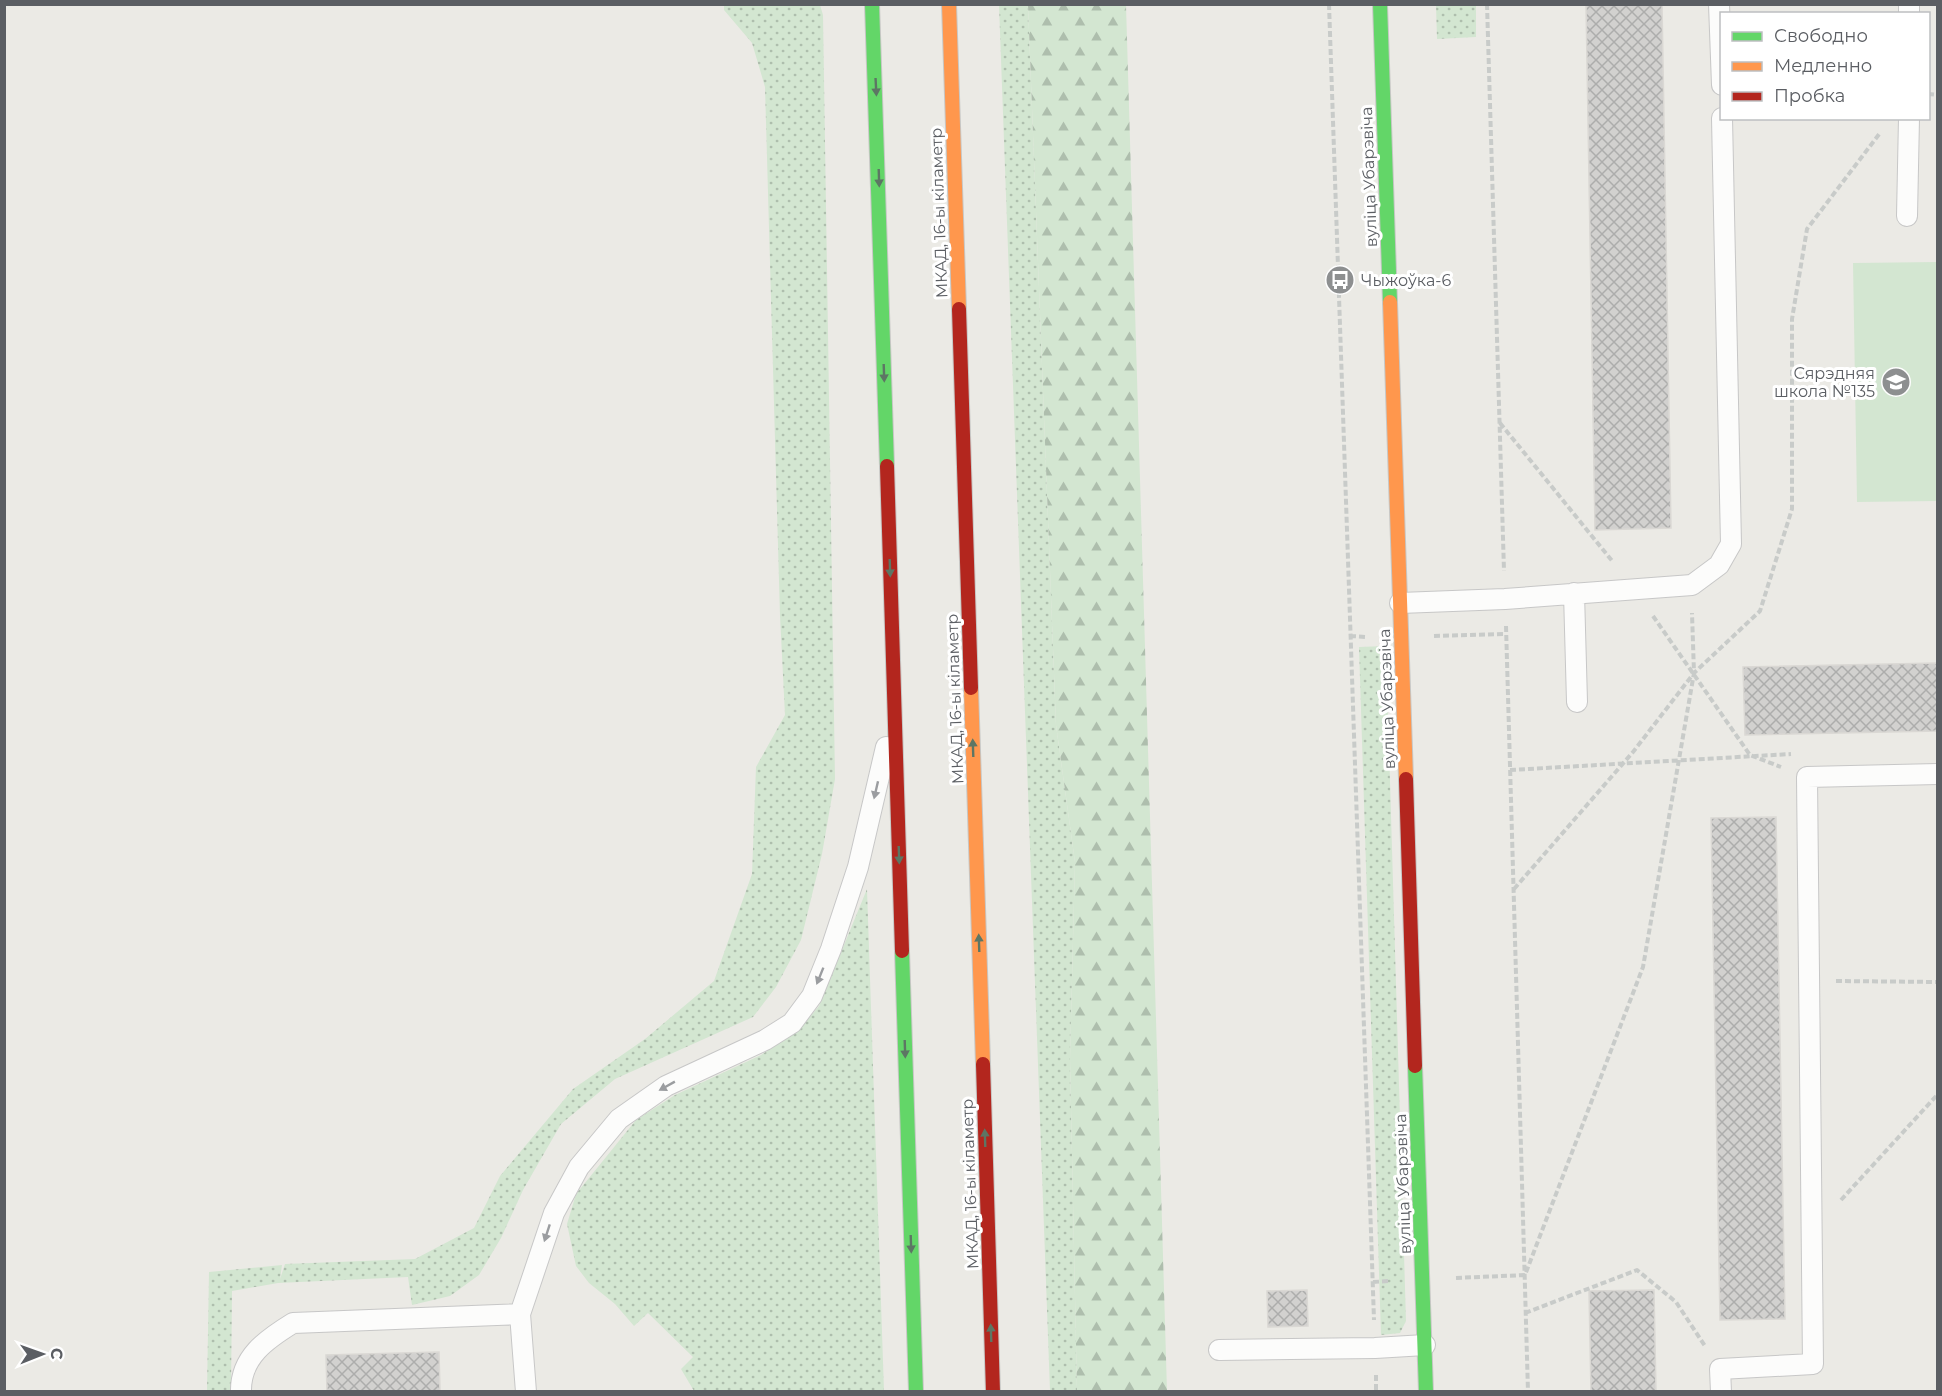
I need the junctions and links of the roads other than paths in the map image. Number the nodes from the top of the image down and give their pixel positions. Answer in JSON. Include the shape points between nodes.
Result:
{"nodes":[{"id":1,"x":872,"y":4,"type":"edge"},
{"id":2,"x":949,"y":4,"type":"edge"},
{"id":3,"x":1380,"y":4,"type":"edge"},
{"id":4,"x":1719,"y":4,"type":"edge"},
{"id":5,"x":1720,"y":31,"type":"edge"},
{"id":6,"x":1722,"y":120,"type":"edge"},
{"id":7,"x":1909,"y":120,"type":"edge"},
{"id":8,"x":1907,"y":216,"type":"dead end"},
{"id":9,"x":1574,"y":593,"type":"junction"},
{"id":10,"x":1400,"y":603,"type":"junction"},
{"id":11,"x":1577,"y":702,"type":"dead end"},
{"id":12,"x":894,"y":712,"type":"junction"},
{"id":13,"x":1938,"y":774,"type":"edge"},
{"id":14,"x":520,"y":1314,"type":"junction"},
{"id":15,"x":1425,"y":1345,"type":"junction"},
{"id":16,"x":1219,"y":1350,"type":"dead end"},
{"id":17,"x":242,"y":1392,"type":"edge"},
{"id":18,"x":526,"y":1392,"type":"edge"},
{"id":19,"x":916,"y":1392,"type":"edge"},
{"id":20,"x":993,"y":1392,"type":"edge"},
{"id":21,"x":1426,"y":1392,"type":"edge"},
{"id":22,"x":1721,"y":1392,"type":"edge"}],
"edges":[{"from":1,"to":12,"type":"main road","one_way":true},
{"from":20,"to":2,"type":"main road","name":"МКАД, 16-ы кіламетр","one_way":true},
{"from":3,"to":10,"type":"main road","name":"вуліца Убарэвіча"},
{"from":4,"to":5,"type":"lane"},
{"from":6,"to":9,"type":"lane","via":[[1731,544],[1719,565],[1692,585]]},
{"from":7,"to":8,"type":"lane"},
{"from":9,"to":10,"type":"lane"},
{"from":9,"to":11,"type":"lane"},
{"from":10,"to":15,"type":"main road","name":"вуліца Убарэвіча"},
{"from":12,"to":14,"type":"lane","one_way":true,"via":[[858,867],[812,996],[792,1023],[765,1040],[666,1086],[619,1119],[579,1167],[554,1213]]},
{"from":12,"to":19,"type":"main road","one_way":true},
{"from":13,"to":22,"type":"lane","via":[[1807,777],[1812,1364],[1720,1370]]},
{"from":14,"to":17,"type":"lane","via":[[293,1323],[268,1339],[251,1358],[241,1378]]},
{"from":14,"to":18,"type":"lane"},
{"from":15,"to":16,"type":"lane"},
{"from":15,"to":21,"type":"main road","name":"вуліца Убарэвіча"}]}
